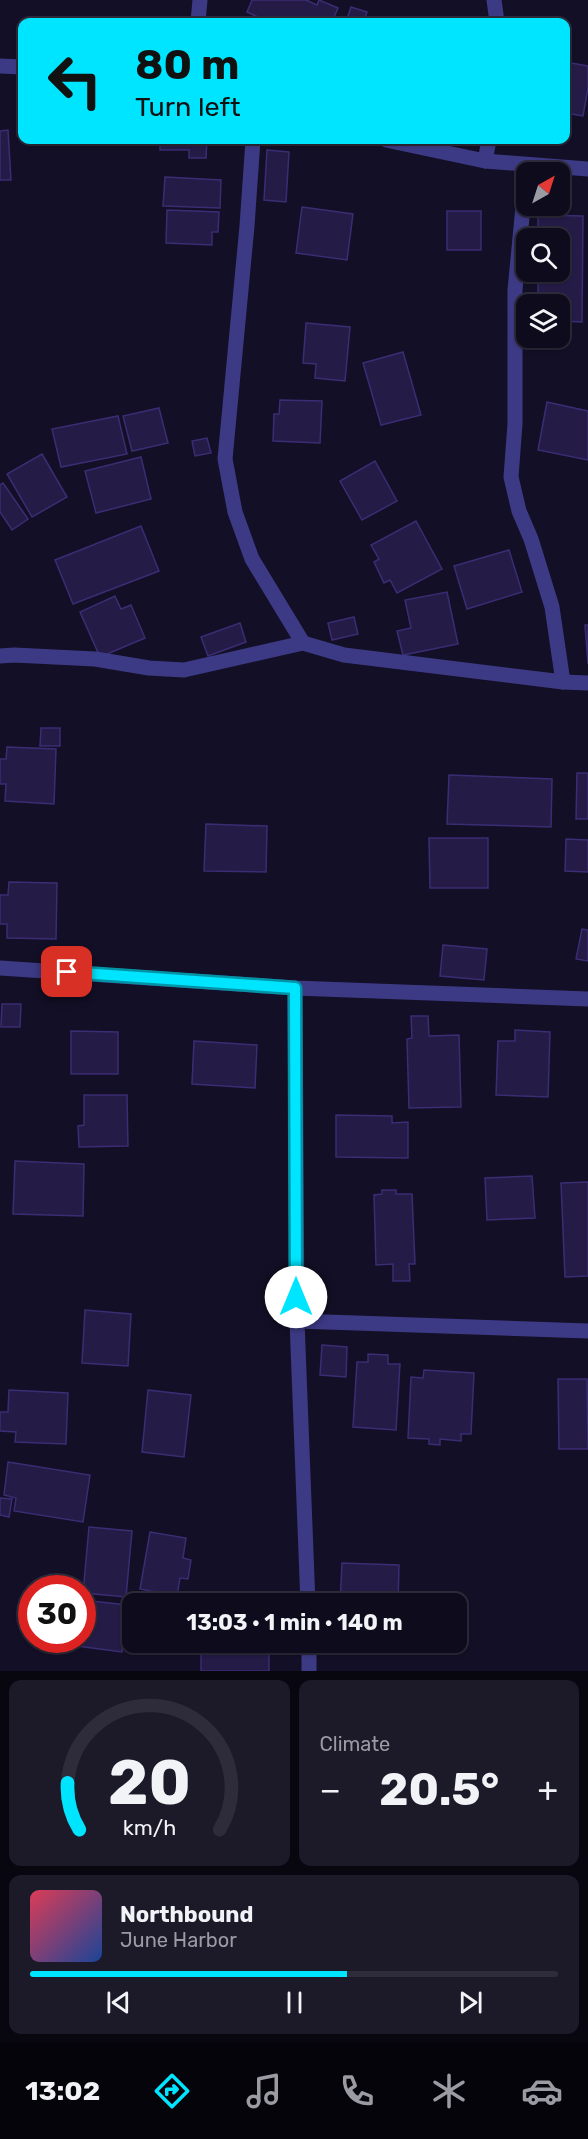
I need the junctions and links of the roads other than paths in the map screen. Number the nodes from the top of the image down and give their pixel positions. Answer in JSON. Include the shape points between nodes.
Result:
{"nodes":[{"id":1,"x":200,"y":0,"type":"edge"},
{"id":2,"x":494,"y":0,"type":"edge"},
{"id":3,"x":198,"y":18,"type":"edge"},
{"id":4,"x":496,"y":18,"type":"edge"},
{"id":5,"x":0,"y":66,"type":"edge"},
{"id":6,"x":18,"y":67,"type":"edge"},
{"id":7,"x":253,"y":144,"type":"edge"},
{"id":8,"x":405,"y":144,"type":"edge"},
{"id":9,"x":488,"y":144,"type":"edge"},
{"id":10,"x":485,"y":161,"type":"junction"},
{"id":11,"x":516,"y":164,"type":"edge"},
{"id":12,"x":570,"y":168,"type":"edge"},
{"id":13,"x":588,"y":169,"type":"edge"},
{"id":14,"x":522,"y":216,"type":"edge"},
{"id":15,"x":303,"y":643,"type":"junction"},
{"id":16,"x":0,"y":656,"type":"edge"},
{"id":17,"x":563,"y":682,"type":"junction"},
{"id":18,"x":588,"y":683,"type":"edge"},
{"id":19,"x":0,"y":968,"type":"edge"},
{"id":20,"x":295,"y":988,"type":"junction"},
{"id":21,"x":588,"y":999,"type":"edge"},
{"id":22,"x":297,"y":1321,"type":"junction"},
{"id":23,"x":588,"y":1332,"type":"edge"},
{"id":24,"x":308,"y":1593,"type":"edge"},
{"id":25,"x":309,"y":1653,"type":"edge"},
{"id":26,"x":309,"y":1671,"type":"edge"}],
"edges":[{"from":1,"to":3,"type":"street"},
{"from":2,"to":4,"type":"street"},
{"from":5,"to":6,"type":"street"},
{"from":7,"to":15,"type":"street","via":[[225,459],[235,512],[252,559]]},
{"from":8,"to":10,"type":"street"},
{"from":9,"to":10,"type":"street"},
{"from":10,"to":11,"type":"street"},
{"from":12,"to":13,"type":"street"},
{"from":14,"to":17,"type":"street","via":[[515,290],[511,477],[552,607]]},
{"from":15,"to":16,"type":"street","via":[[184,670],[94,660]]},
{"from":15,"to":17,"type":"street","via":[[344,655]]},
{"from":17,"to":18,"type":"street"},
{"from":19,"to":20,"type":"street"},
{"from":20,"to":21,"type":"street"},
{"from":20,"to":22,"type":"street"},
{"from":22,"to":23,"type":"street"},
{"from":22,"to":24,"type":"street"},
{"from":25,"to":26,"type":"street"}]}
